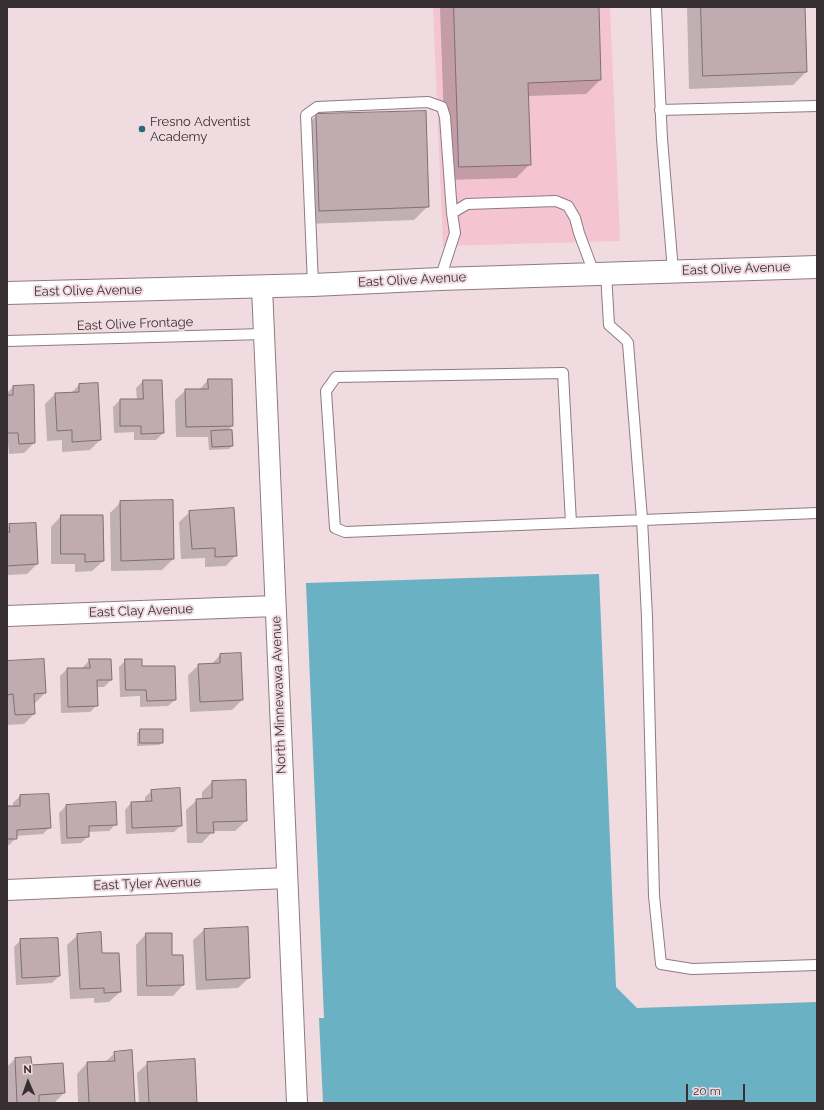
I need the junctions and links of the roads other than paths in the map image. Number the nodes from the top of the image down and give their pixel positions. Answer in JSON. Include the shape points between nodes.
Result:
{"nodes":[{"id":1,"x":656,"y":7,"type":"edge"},
{"id":2,"x":817,"y":106,"type":"edge"},
{"id":3,"x":660,"y":110,"type":"junction"},
{"id":4,"x":452,"y":213,"type":"junction"},
{"id":5,"x":817,"y":267,"type":"edge"},
{"id":6,"x":672,"y":271,"type":"junction"},
{"id":7,"x":600,"y":273,"type":"junction"},
{"id":8,"x":440,"y":279,"type":"junction"},
{"id":9,"x":314,"y":285,"type":"junction"},
{"id":10,"x":262,"y":287,"type":"junction"},
{"id":11,"x":7,"y":293,"type":"edge"},
{"id":12,"x":264,"y":334,"type":"junction"},
{"id":13,"x":7,"y":341,"type":"edge"},
{"id":14,"x":817,"y":513,"type":"edge"},
{"id":15,"x":642,"y":519,"type":"junction"},
{"id":16,"x":571,"y":522,"type":"junction"},
{"id":17,"x":276,"y":606,"type":"junction"},
{"id":18,"x":7,"y":616,"type":"edge"},
{"id":19,"x":287,"y":878,"type":"junction"},
{"id":20,"x":7,"y":890,"type":"edge"},
{"id":21,"x":817,"y":965,"type":"edge"},
{"id":22,"x":297,"y":1103,"type":"edge"}],
"edges":[{"from":1,"to":3,"type":"lane"},
{"from":2,"to":3,"type":"lane"},
{"from":3,"to":6,"type":"lane"},
{"from":4,"to":7,"type":"lane","via":[[467,204],[556,201],[568,206]]},
{"from":4,"to":8,"type":"lane","via":[[455,233]]},
{"from":4,"to":9,"type":"lane","via":[[445,116],[442,107],[428,102],[317,107],[306,114]]},
{"from":5,"to":6,"type":"main road","name":"East Olive Avenue"},
{"from":6,"to":7,"type":"main road","name":"East Olive Avenue"},
{"from":7,"to":8,"type":"main road","name":"East Olive Avenue"},
{"from":7,"to":15,"type":"lane","via":[[609,325],[628,343]]},
{"from":8,"to":9,"type":"main road","name":"East Olive Avenue"},
{"from":9,"to":10,"type":"main road","name":"East Olive Avenue"},
{"from":10,"to":11,"type":"main road","name":"East Olive Avenue"},
{"from":10,"to":12,"type":"street","name":"North Minnewawa Avenue"},
{"from":12,"to":13,"type":"lane","name":"East Olive Frontage"},
{"from":12,"to":17,"type":"street","name":"North Minnewawa Avenue"},
{"from":14,"to":15,"type":"lane"},
{"from":15,"to":16,"type":"lane"},
{"from":15,"to":21,"type":"lane","via":[[654,896],[661,964],[692,969]]},
{"from":16,"to":16,"type":"lane","via":[[345,532],[335,528],[326,391],[336,377],[563,373]]},
{"from":17,"to":18,"type":"street","name":"East Clay Avenue"},
{"from":17,"to":19,"type":"street","name":"North Minnewawa Avenue"},
{"from":19,"to":20,"type":"street","name":"East Tyler Avenue"},
{"from":19,"to":22,"type":"street","name":"North Minnewawa Avenue"}]}
